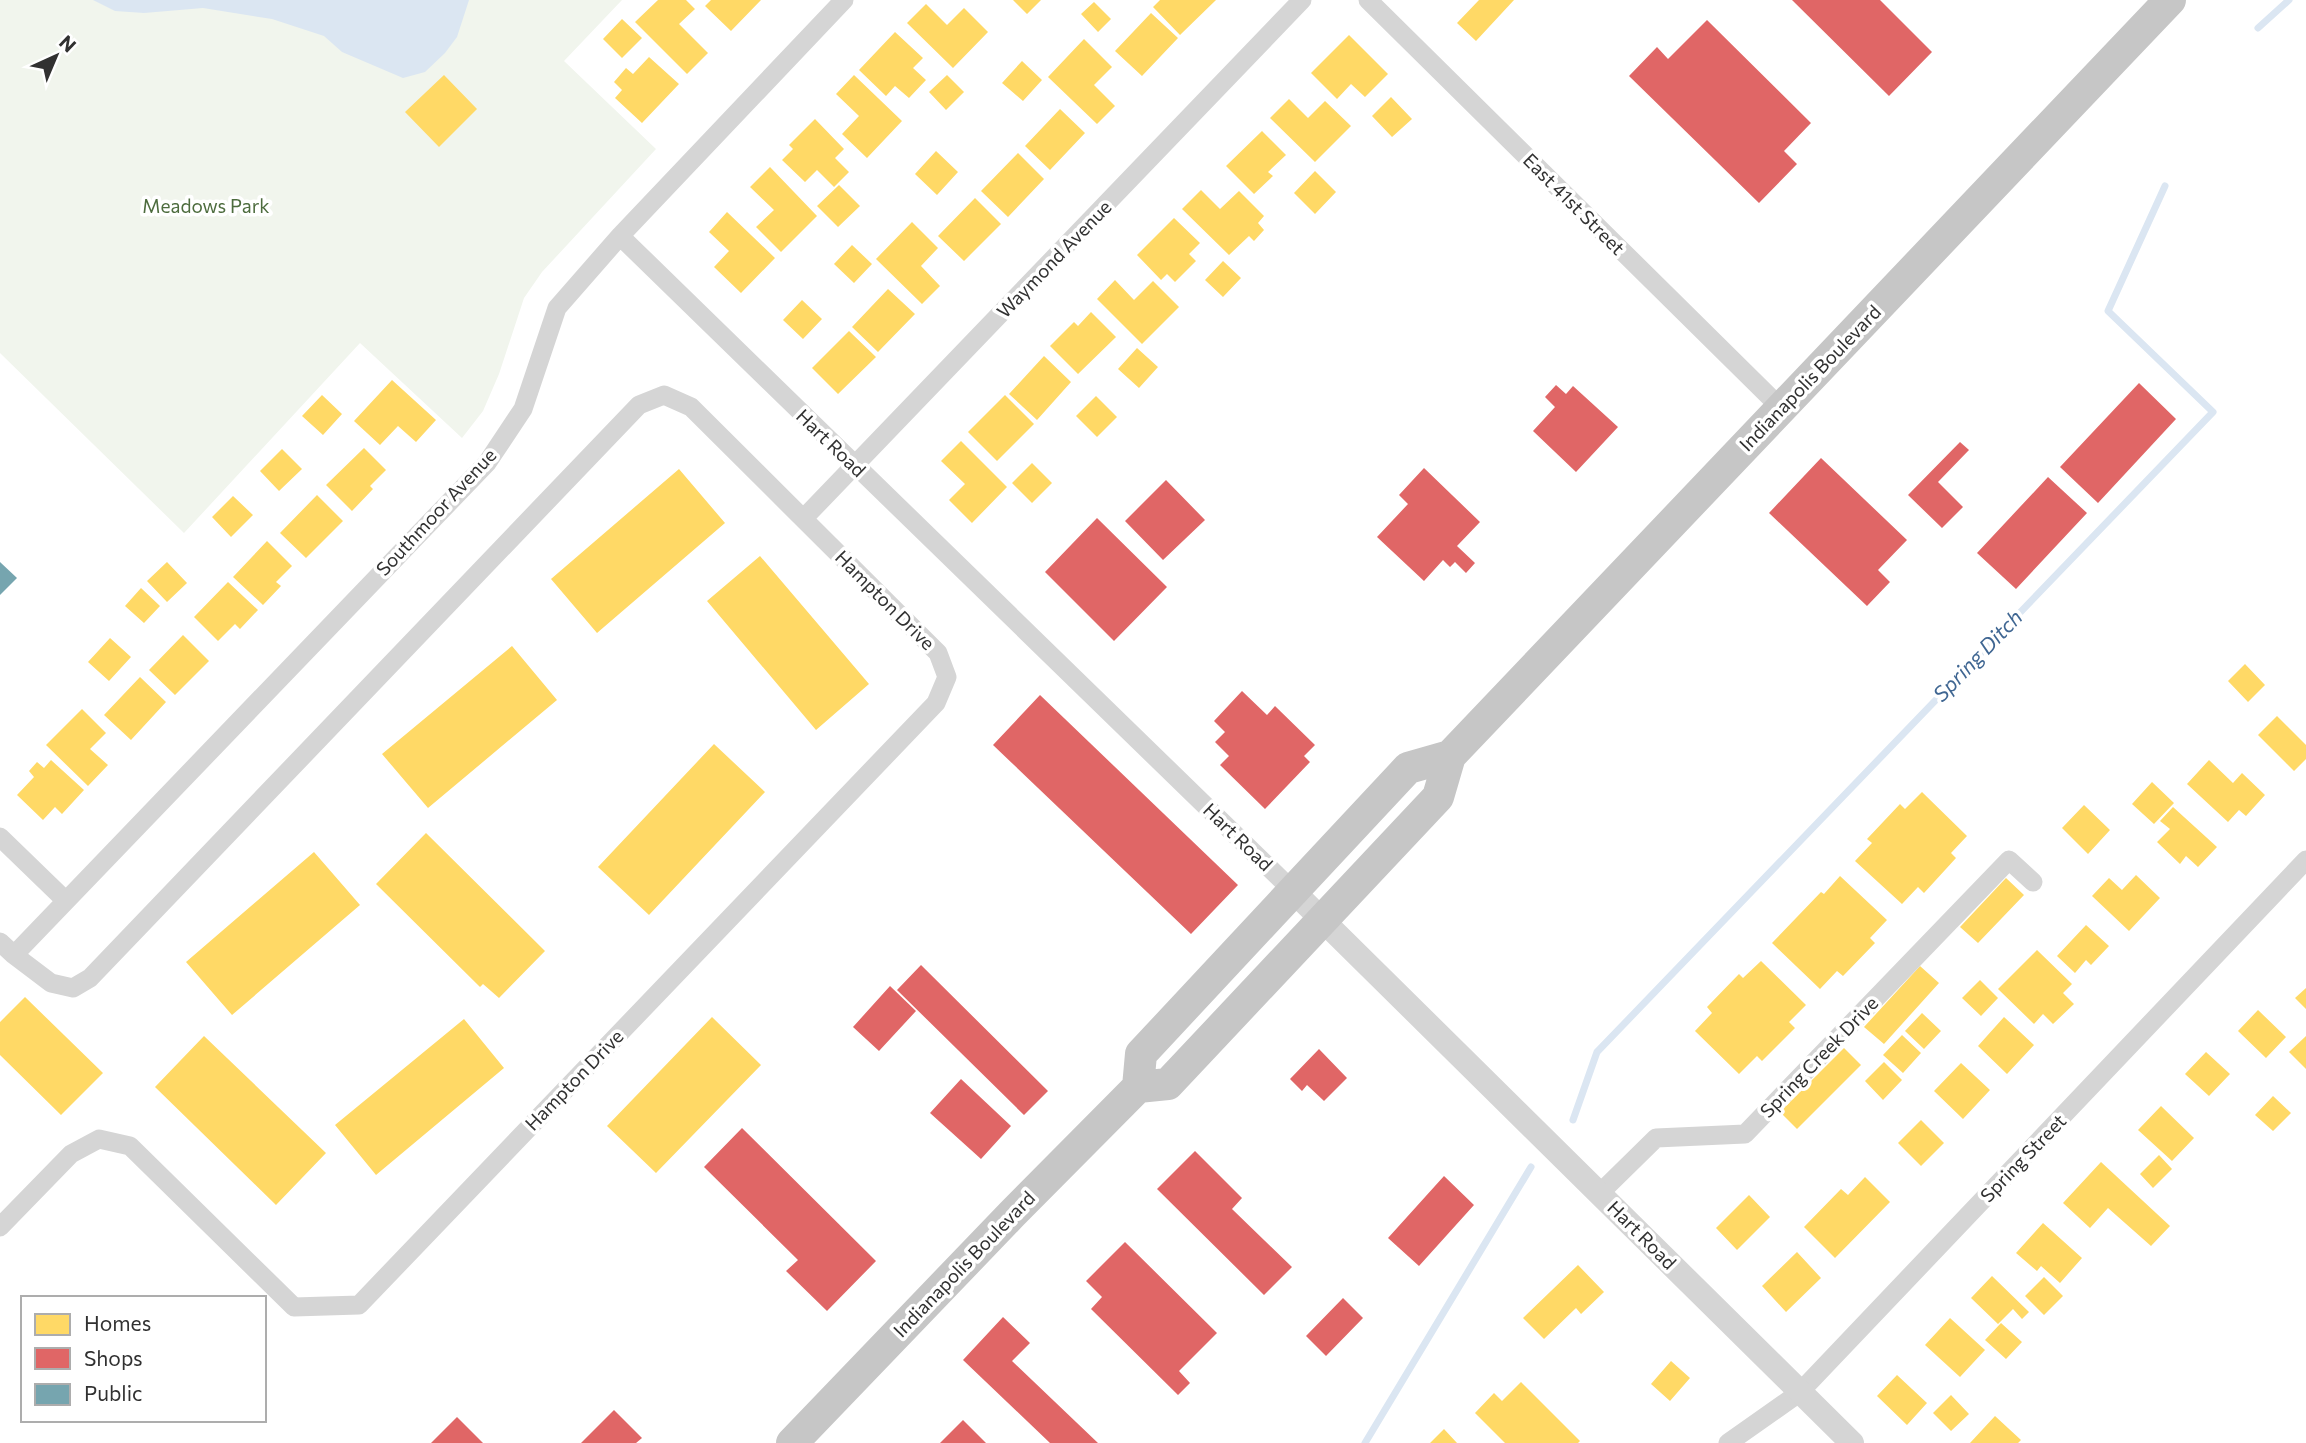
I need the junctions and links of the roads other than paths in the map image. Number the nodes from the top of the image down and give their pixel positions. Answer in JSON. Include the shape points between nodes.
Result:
{"nodes":[{"id":1,"x":844,"y":0,"type":"edge"},
{"id":2,"x":1302,"y":0,"type":"edge"},
{"id":3,"x":1368,"y":0,"type":"edge"},
{"id":4,"x":2169,"y":0,"type":"edge"},
{"id":5,"x":620,"y":236,"type":"junction"},
{"id":6,"x":1781,"y":408,"type":"junction"},
{"id":7,"x":855,"y":467,"type":"junction"},
{"id":8,"x":804,"y":519,"type":"junction"},
{"id":9,"x":1450,"y":756,"type":"junction"},
{"id":10,"x":0,"y":837,"type":"edge"},
{"id":11,"x":2306,"y":860,"type":"edge"},
{"id":12,"x":2033,"y":882,"type":"dead end"},
{"id":13,"x":1293,"y":891,"type":"junction"},
{"id":14,"x":65,"y":900,"type":"junction"},
{"id":15,"x":1322,"y":920,"type":"junction"},
{"id":16,"x":7,"y":949,"type":"edge"},
{"id":17,"x":1138,"y":1087,"type":"junction"},
{"id":18,"x":1600,"y":1193,"type":"junction"},
{"id":19,"x":0,"y":1227,"type":"edge"},
{"id":20,"x":1800,"y":1393,"type":"junction"},
{"id":21,"x":792,"y":1443,"type":"edge"},
{"id":22,"x":1728,"y":1443,"type":"edge"},
{"id":23,"x":1852,"y":1443,"type":"edge"}],
"edges":[{"from":1,"to":5,"type":"street","name":"Southmoor Avenue"},
{"from":2,"to":7,"type":"street","name":"Waymond Avenue"},
{"from":3,"to":6,"type":"street","name":"East 41st Street"},
{"from":4,"to":6,"type":"highway","name":"Indianapolis Boulevard"},
{"from":5,"to":7,"type":"street","name":"Hart Road"},
{"from":5,"to":14,"type":"street","name":"Southmoor Avenue","via":[[557,308],[523,409],[487,463]]},
{"from":6,"to":9,"type":"highway","name":"Indianapolis Boulevard"},
{"from":7,"to":8,"type":"street","name":"Waymond Avenue"},
{"from":7,"to":13,"type":"street","name":"Hart Road"},
{"from":8,"to":16,"type":"street","name":"Hampton Drive","via":[[691,407],[664,395],[639,405],[90,978],[73,988],[51,983]]},
{"from":8,"to":19,"type":"street","name":"Hampton Drive","via":[[938,653],[947,677],[936,703],[359,1305],[294,1307],[130,1146],[110,1141],[99,1139],[71,1154]]},
{"from":9,"to":13,"type":"highway","via":[[1408,768]]},
{"from":9,"to":15,"type":"highway","name":"Indianapolis Boulevard","via":[[1438,797]]},
{"from":10,"to":14,"type":"street"},
{"from":11,"to":20,"type":"street","name":"Spring Street"},
{"from":12,"to":18,"type":"street","name":"Spring Creek Drive","via":[[2009,860],[1745,1134],[1656,1138]]},
{"from":13,"to":15,"type":"street","name":"Hart Road"},
{"from":13,"to":17,"type":"highway","via":[[1141,1054]]},
{"from":14,"to":16,"type":"street","name":"Hampton Drive"},
{"from":15,"to":17,"type":"highway","name":"Indianapolis Boulevard","via":[[1168,1084]]},
{"from":15,"to":18,"type":"street","name":"Hart Road"},
{"from":17,"to":21,"type":"highway","name":"Indianapolis Boulevard"},
{"from":18,"to":20,"type":"street","name":"Hart Road"},
{"from":20,"to":22,"type":"street","name":"Spring Street"},
{"from":20,"to":23,"type":"street","name":"Hart Road"}]}
